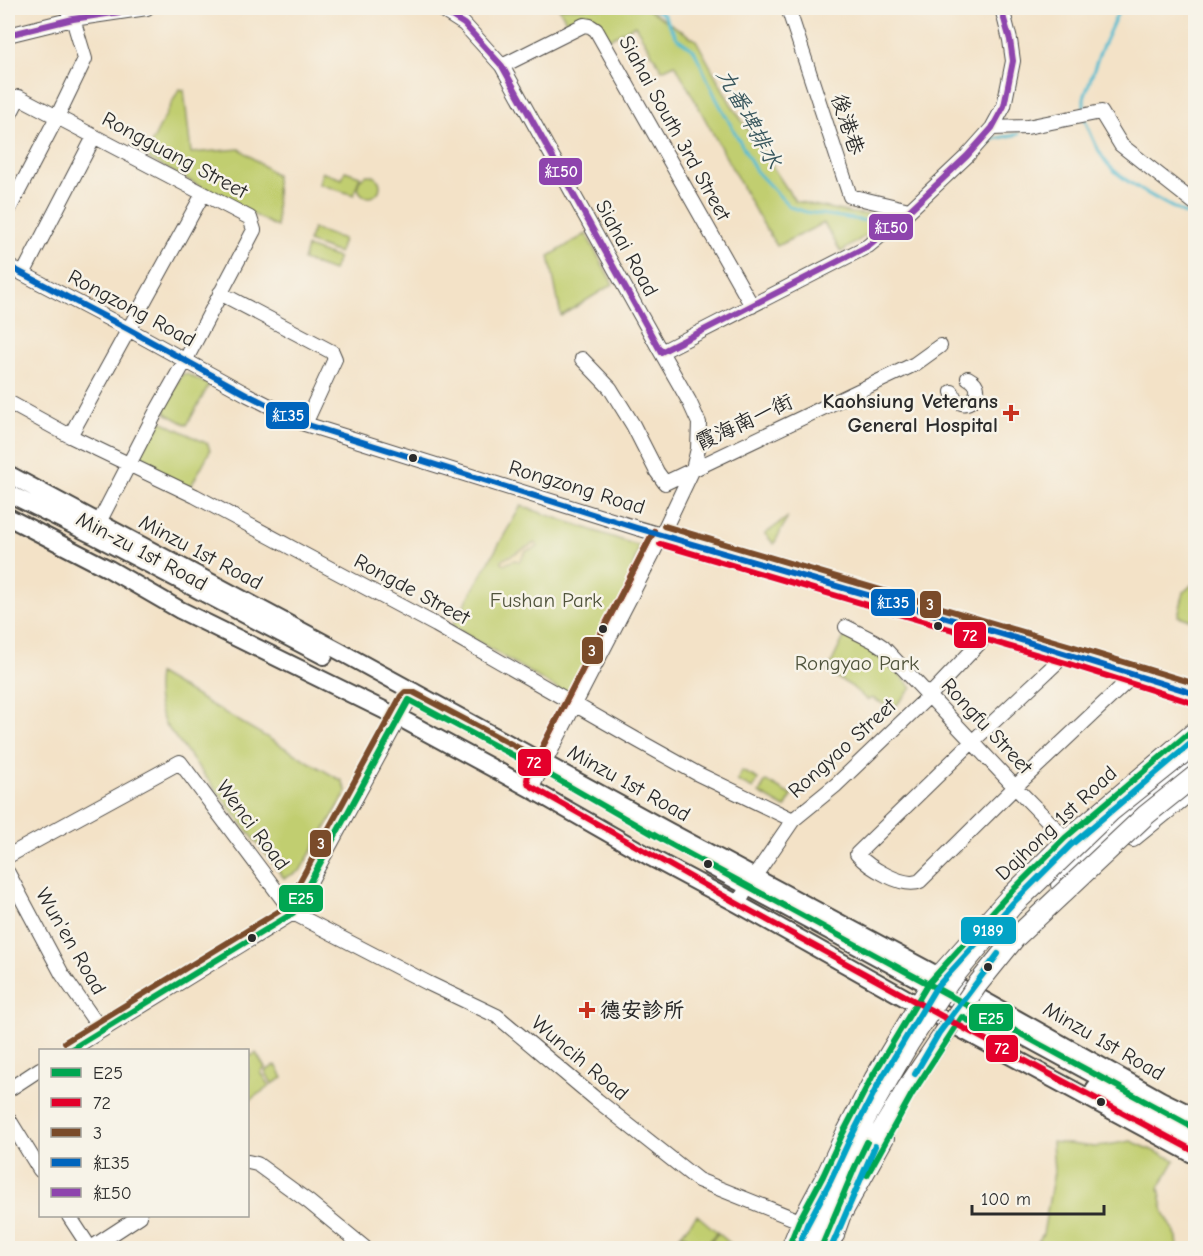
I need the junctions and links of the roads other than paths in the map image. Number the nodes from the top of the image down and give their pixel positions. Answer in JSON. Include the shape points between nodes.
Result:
{"nodes":[{"id":1,"x":147,"y":8,"type":"edge"},
{"id":2,"x":439,"y":8,"type":"edge"},
{"id":3,"x":788,"y":8,"type":"edge"},
{"id":4,"x":1002,"y":8,"type":"edge"},
{"id":5,"x":70,"y":13,"type":"edge"},
{"id":6,"x":8,"y":35,"type":"edge"},
{"id":7,"x":502,"y":66,"type":"junction"},
{"id":8,"x":57,"y":117,"type":"junction"},
{"id":9,"x":8,"y":118,"type":"edge"},
{"id":10,"x":992,"y":128,"type":"junction"},
{"id":11,"x":94,"y":137,"type":"junction"},
{"id":12,"x":202,"y":194,"type":"junction"},
{"id":13,"x":1196,"y":204,"type":"edge"},
{"id":14,"x":909,"y":210,"type":"junction"},
{"id":15,"x":8,"y":211,"type":"edge"},
{"id":16,"x":8,"y":266,"type":"edge"},
{"id":17,"x":23,"y":274,"type":"junction"},
{"id":18,"x":220,"y":293,"type":"junction"},
{"id":19,"x":752,"y":306,"type":"junction"},
{"id":20,"x":128,"y":329,"type":"junction"},
{"id":21,"x":940,"y":346,"type":"dead end"},
{"id":22,"x":661,"y":352,"type":"junction"},
{"id":23,"x":582,"y":359,"type":"dead end"},
{"id":24,"x":185,"y":361,"type":"junction"},
{"id":25,"x":968,"y":378,"type":"dead end"},
{"id":26,"x":952,"y":392,"type":"dead end"},
{"id":27,"x":8,"y":402,"type":"edge"},
{"id":28,"x":305,"y":424,"type":"junction"},
{"id":29,"x":70,"y":436,"type":"junction"},
{"id":30,"x":129,"y":464,"type":"junction"},
{"id":31,"x":693,"y":470,"type":"junction"},
{"id":32,"x":8,"y":474,"type":"edge"},
{"id":33,"x":8,"y":493,"type":"edge"},
{"id":34,"x":8,"y":506,"type":"edge"},
{"id":35,"x":8,"y":517,"type":"edge"},
{"id":36,"x":96,"y":529,"type":"junction"},
{"id":37,"x":662,"y":535,"type":"junction"},
{"id":38,"x":846,"y":627,"type":"dead end"},
{"id":39,"x":991,"y":631,"type":"junction"},
{"id":40,"x":1066,"y":654,"type":"junction"},
{"id":41,"x":1135,"y":674,"type":"junction"},
{"id":42,"x":1196,"y":694,"type":"edge"},
{"id":43,"x":930,"y":696,"type":"junction"},
{"id":44,"x":407,"y":704,"type":"junction"},
{"id":45,"x":576,"y":704,"type":"junction"},
{"id":46,"x":1196,"y":727,"type":"edge"},
{"id":47,"x":972,"y":742,"type":"junction"},
{"id":48,"x":1196,"y":743,"type":"edge"},
{"id":49,"x":1196,"y":754,"type":"edge"},
{"id":50,"x":1196,"y":761,"type":"edge"},
{"id":51,"x":538,"y":775,"type":"junction"},
{"id":52,"x":1196,"y":775,"type":"edge"},
{"id":53,"x":1015,"y":788,"type":"junction"},
{"id":54,"x":1196,"y":789,"type":"edge"},
{"id":55,"x":793,"y":820,"type":"junction"},
{"id":56,"x":1065,"y":838,"type":"junction"},
{"id":57,"x":8,"y":856,"type":"edge"},
{"id":58,"x":8,"y":873,"type":"edge"},
{"id":59,"x":746,"y":891,"type":"junction"},
{"id":60,"x":293,"y":913,"type":"junction"},
{"id":61,"x":972,"y":937,"type":"junction"},
{"id":62,"x":995,"y":969,"type":"junction"},
{"id":63,"x":930,"y":988,"type":"junction"},
{"id":64,"x":966,"y":1012,"type":"junction"},
{"id":65,"x":101,"y":1030,"type":"junction"},
{"id":66,"x":72,"y":1049,"type":"edge"},
{"id":67,"x":39,"y":1070,"type":"edge"},
{"id":68,"x":8,"y":1090,"type":"edge"},
{"id":69,"x":1196,"y":1117,"type":"edge"},
{"id":70,"x":8,"y":1118,"type":"edge"},
{"id":71,"x":1196,"y":1129,"type":"edge"},
{"id":72,"x":1196,"y":1142,"type":"edge"},
{"id":73,"x":1196,"y":1156,"type":"edge"},
{"id":74,"x":249,"y":1162,"type":"edge"},
{"id":75,"x":855,"y":1167,"type":"junction"},
{"id":76,"x":39,"y":1168,"type":"edge"},
{"id":77,"x":70,"y":1217,"type":"edge"},
{"id":78,"x":137,"y":1217,"type":"edge"},
{"id":79,"x":803,"y":1223,"type":"junction"},
{"id":80,"x":830,"y":1244,"type":"edge"},
{"id":81,"x":90,"y":1248,"type":"edge"},
{"id":82,"x":365,"y":1248,"type":"edge"},
{"id":83,"x":788,"y":1248,"type":"edge"},
{"id":84,"x":794,"y":1248,"type":"edge"},
{"id":85,"x":801,"y":1248,"type":"edge"},
{"id":86,"x":808,"y":1248,"type":"edge"}],
"edges":[{"from":1,"to":5,"type":"street"},
{"from":2,"to":7,"type":"street","name":"Siahai Road","via":[[464,24]]},
{"from":3,"to":14,"type":"street","name":"後港巷","via":[[849,196]]},
{"from":4,"to":10,"type":"street","via":[[1013,61],[1004,106]]},
{"from":5,"to":6,"type":"street"},
{"from":5,"to":8,"type":"street","via":[[85,58]]},
{"from":7,"to":19,"type":"street","name":"Siahai South 3rd Street","via":[[584,25],[596,30]]},
{"from":7,"to":22,"type":"street","name":"Siahai Road"},
{"from":8,"to":9,"type":"street","name":"Rongguang Street","via":[[19,97]]},
{"from":8,"to":11,"type":"street","name":"Rongguang Street"},
{"from":8,"to":15,"type":"street"},
{"from":10,"to":13,"type":"street","via":[[1027,127],[1101,112],[1120,145]]},
{"from":10,"to":14,"type":"street"},
{"from":11,"to":12,"type":"street","name":"Rongguang Street"},
{"from":11,"to":17,"type":"street"},
{"from":12,"to":18,"type":"street","name":"Rongguang Street","via":[[250,218],[254,230]]},
{"from":12,"to":20,"type":"street"},
{"from":14,"to":19,"type":"street","via":[[868,246]]},
{"from":16,"to":17,"type":"street","name":"Rongzong Road"},
{"from":17,"to":20,"type":"street","name":"Rongzong Road"},
{"from":18,"to":24,"type":"street","name":"Rongguang Street"},
{"from":18,"to":28,"type":"street","via":[[332,352],[335,359]]},
{"from":19,"to":22,"type":"street"},
{"from":20,"to":24,"type":"street","name":"Rongzong Road"},
{"from":20,"to":29,"type":"street"},
{"from":21,"to":31,"type":"street","name":"霞海南一街","via":[[915,363]]},
{"from":22,"to":31,"type":"street","name":"Siahai Road","via":[[699,423]]},
{"from":23,"to":31,"type":"street","name":"霞海南一街","via":[[610,388],[665,483]]},
{"from":24,"to":28,"type":"street","name":"Rongzong Road"},
{"from":24,"to":30,"type":"street","name":"Rongguang Street"},
{"from":25,"to":26,"type":"street","via":[[977,387],[974,399],[959,402]]},
{"from":27,"to":29,"type":"street","name":"Rongde Street"},
{"from":28,"to":37,"type":"street","name":"Rongzong Road"},
{"from":29,"to":30,"type":"street","name":"Rongde Street"},
{"from":30,"to":36,"type":"street","name":"Rongguang Street"},
{"from":30,"to":45,"type":"street","name":"Rongde Street","via":[[436,625]]},
{"from":31,"to":37,"type":"street","name":"Siahai Road"},
{"from":32,"to":36,"type":"main road","name":"Minzu 1st Road"},
{"from":33,"to":36,"type":"main road","name":"Minzu 1st Road"},
{"from":34,"to":44,"type":"main road","name":"Min-zu 1st Road","via":[[185,600]]},
{"from":35,"to":44,"type":"main road","name":"Min-zu 1st Road","via":[[180,610]]},
{"from":36,"to":44,"type":"main road","name":"Minzu 1st Road"},
{"from":37,"to":39,"type":"street","name":"Rongzong Road"},
{"from":37,"to":45,"type":"street","name":"Siahai Road"},
{"from":38,"to":43,"type":"street","name":"Rongfu Street","via":[[883,647]]},
{"from":39,"to":40,"type":"street","name":"Rongzong Road"},
{"from":39,"to":43,"type":"street","name":"Rongyao Street"},
{"from":40,"to":41,"type":"street","name":"Rongzong Road"},
{"from":40,"to":47,"type":"street"},
{"from":41,"to":42,"type":"street","name":"Rongzong Road"},
{"from":41,"to":53,"type":"street"},
{"from":43,"to":47,"type":"street","name":"Rongfu Street"},
{"from":43,"to":55,"type":"street","name":"Rongyao Street"},
{"from":44,"to":51,"type":"main road","name":"Min-zu 1st Road"},
{"from":44,"to":60,"type":"street"},
{"from":45,"to":51,"type":"street","name":"Siahai Road"},
{"from":45,"to":55,"type":"street","name":"Rongde Street","via":[[698,774]]},
{"from":46,"to":56,"type":"street","name":"Dajhong 1st Road"},
{"from":47,"to":53,"type":"street","name":"Rongfu Street"},
{"from":47,"to":53,"type":"street","via":[[857,854],[862,860],[915,884]]},
{"from":48,"to":63,"type":"highway","bridge":true,"via":[[1110,812]]},
{"from":49,"to":75,"type":"highway","bridge":true,"via":[[1100,836],[983,957],[886,1103]]},
{"from":50,"to":62,"type":"street","name":"Dajhong 1st Road","via":[[1120,824],[1028,915],[996,954]]},
{"from":51,"to":59,"type":"main road","name":"Min-zu 1st Road"},
{"from":51,"to":59,"type":"main road","name":"Minzu 1st Road"},
{"from":52,"to":75,"type":"highway","bridge":true,"via":[[1146,815],[1015,938],[976,985]]},
{"from":53,"to":56,"type":"street","name":"Rongfu Street"},
{"from":54,"to":62,"type":"street","name":"Dajhong 1st Road","via":[[1042,921]]},
{"from":55,"to":59,"type":"street","name":"Rongyao Street"},
{"from":56,"to":61,"type":"street","name":"Dajhong 1st Road"},
{"from":57,"to":60,"type":"street","name":"Wenci Road","via":[[180,762]]},
{"from":58,"to":65,"type":"street","name":"Wun'en Road","via":[[62,974]]},
{"from":59,"to":63,"type":"main road","name":"Min-zu 1st Road"},
{"from":59,"to":63,"type":"main road","name":"Minzu 1st Road"},
{"from":60,"to":65,"type":"street"},
{"from":60,"to":79,"type":"street","name":"Wuncih Road","via":[[496,1016],[698,1180]]},
{"from":61,"to":62,"type":"street","via":[[966,962],[978,973]]},
{"from":61,"to":63,"type":"street","name":"Dajhong 1st Road"},
{"from":62,"to":64,"type":"street","name":"Dajhong 1st Road"},
{"from":63,"to":64,"type":"main road","name":"Minzu 1st Road"},
{"from":63,"to":64,"type":"main road","name":"Minzu 1st Road"},
{"from":63,"to":79,"type":"street","name":"Dajhong 1st Road","via":[[872,1077]]},
{"from":63,"to":84,"type":"highway","bridge":true,"via":[[845,1129]]},
{"from":63,"to":86,"type":"highway","bridge":true,"via":[[909,1043],[842,1165]]},
{"from":64,"to":69,"type":"main road","name":"Minzu 1st Road"},
{"from":64,"to":71,"type":"main road","name":"Minzu 1st Road"},
{"from":64,"to":72,"type":"main road"},
{"from":64,"to":73,"type":"main road","name":"Minzu 1st Road"},
{"from":64,"to":80,"type":"street","name":"Dajhong 1st Road","via":[[912,1094]]},
{"from":65,"to":66,"type":"street"},
{"from":67,"to":68,"type":"street"},
{"from":70,"to":76,"type":"street"},
{"from":74,"to":82,"type":"street","via":[[258,1164]]},
{"from":75,"to":80,"type":"highway"},
{"from":77,"to":81,"type":"street"},
{"from":78,"to":81,"type":"street"},
{"from":79,"to":80,"type":"street","name":"Wuncih Road"},
{"from":79,"to":83,"type":"street"},
{"from":79,"to":85,"type":"street"}]}
